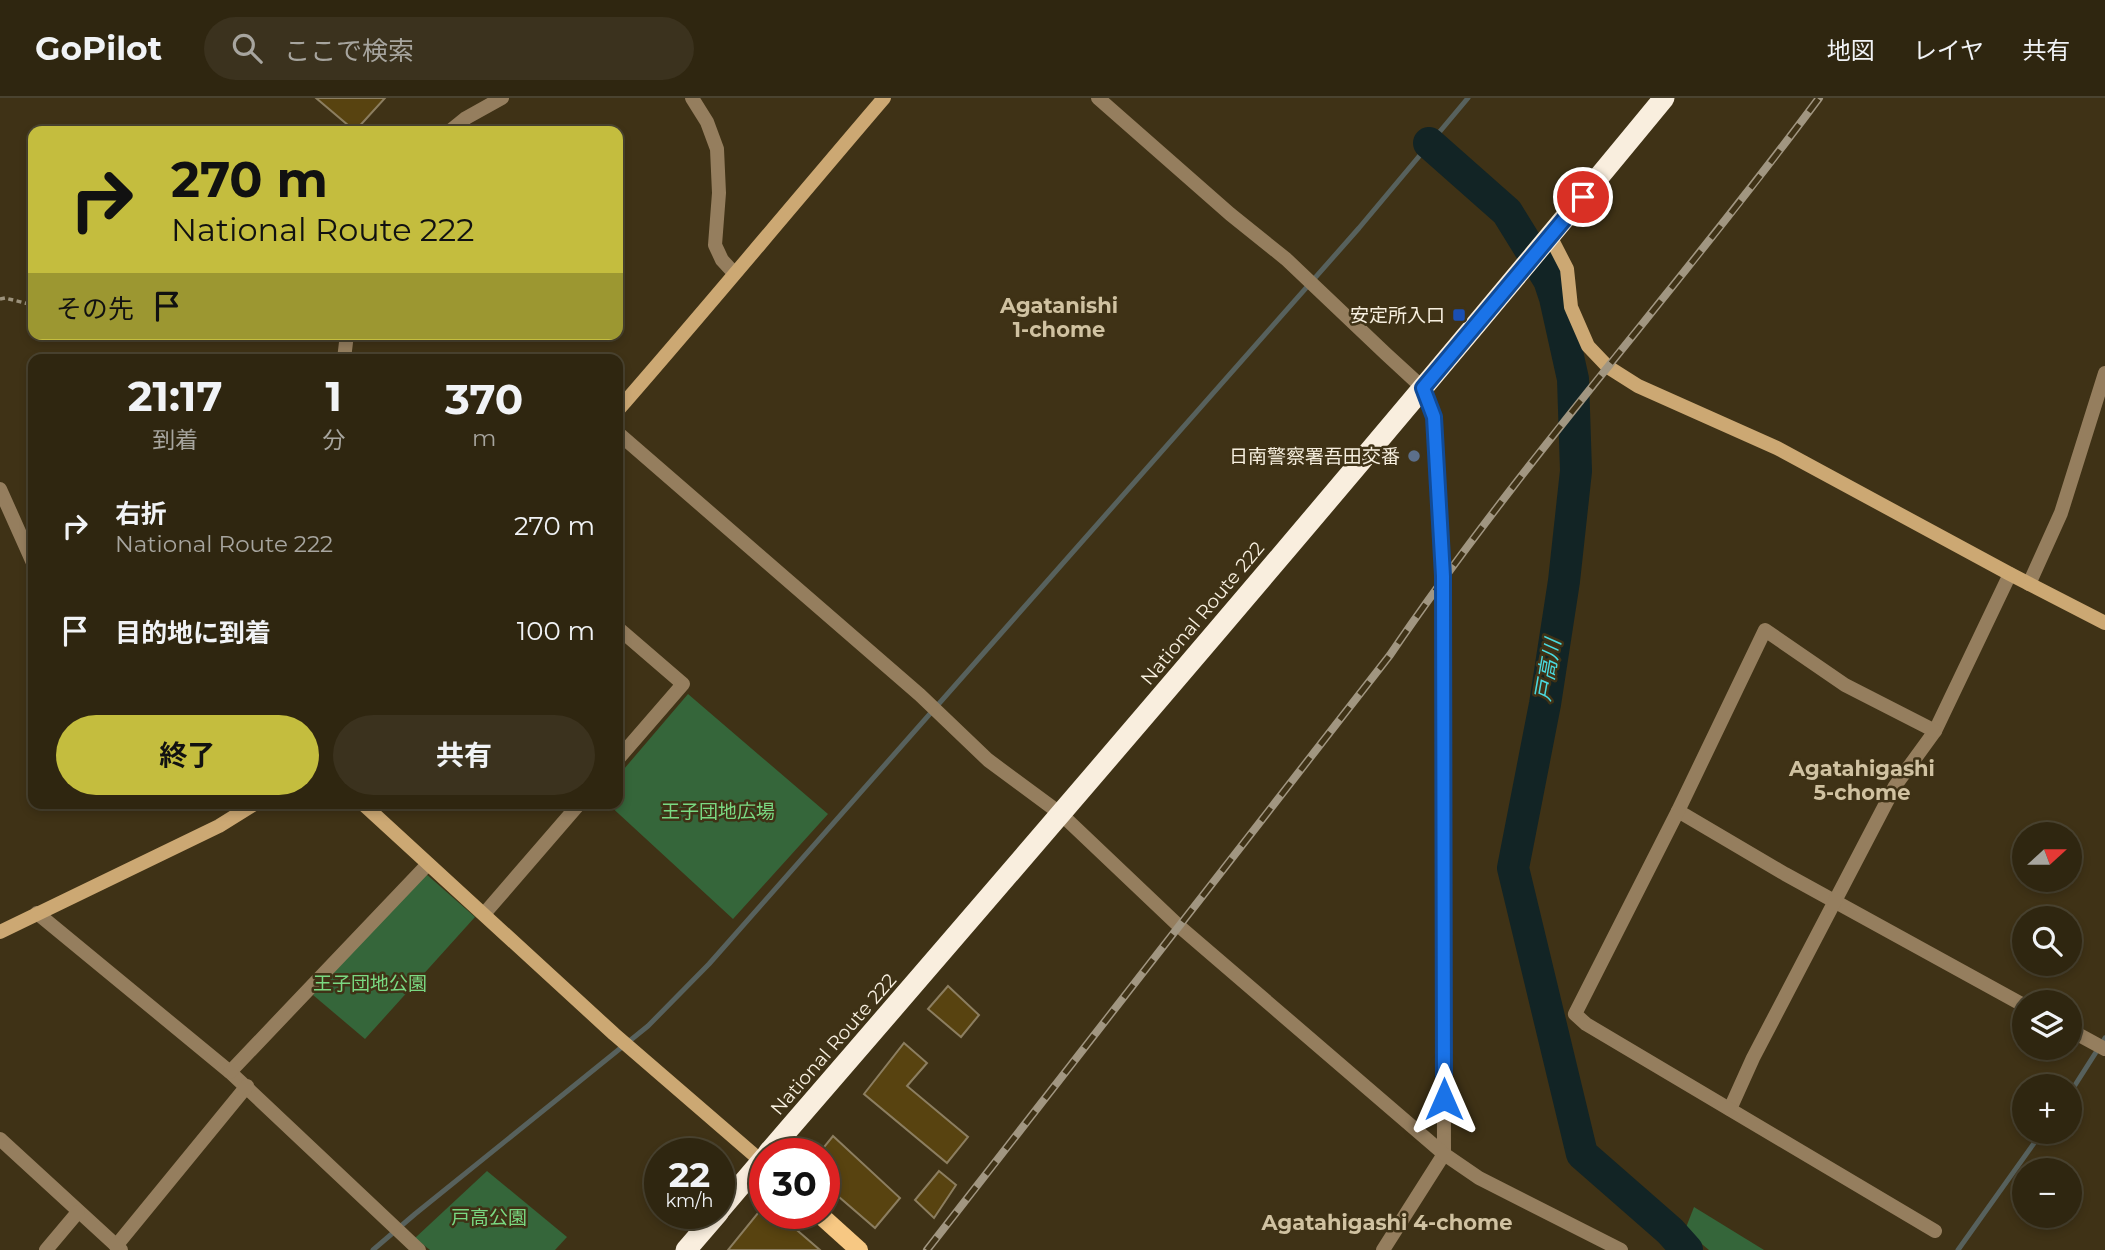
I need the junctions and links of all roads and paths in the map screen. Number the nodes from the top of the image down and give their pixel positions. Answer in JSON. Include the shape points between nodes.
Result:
{"nodes":[{"id":1,"x":502,"y":98,"type":"edge"},
{"id":2,"x":692,"y":98,"type":"edge"},
{"id":3,"x":884,"y":98,"type":"edge"},
{"id":4,"x":1098,"y":98,"type":"edge"},
{"id":5,"x":1664,"y":98,"type":"edge"},
{"id":6,"x":456,"y":126,"type":"edge"},
{"id":7,"x":1550,"y":236,"type":"junction"},
{"id":8,"x":734,"y":273,"type":"junction"},
{"id":9,"x":0,"y":299,"type":"edge"},
{"id":10,"x":28,"y":304,"type":"edge"},
{"id":11,"x":2105,"y":373,"type":"edge"},
{"id":12,"x":1423,"y":388,"type":"junction"},
{"id":13,"x":623,"y":404,"type":"edge"},
{"id":14,"x":623,"y":437,"type":"edge"},
{"id":15,"x":0,"y":488,"type":"edge"},
{"id":16,"x":28,"y":552,"type":"edge"},
{"id":17,"x":2010,"y":574,"type":"junction"},
{"id":18,"x":2029,"y":584,"type":"junction"},
{"id":19,"x":2105,"y":623,"type":"edge"},
{"id":20,"x":623,"y":632,"type":"edge"},
{"id":21,"x":1935,"y":731,"type":"junction"},
{"id":22,"x":623,"y":754,"type":"edge"},
{"id":23,"x":246,"y":809,"type":"edge"},
{"id":24,"x":368,"y":809,"type":"edge"},
{"id":25,"x":575,"y":809,"type":"edge"},
{"id":26,"x":1678,"y":811,"type":"junction"},
{"id":27,"x":1061,"y":814,"type":"junction"},
{"id":28,"x":428,"y":864,"type":"junction"},
{"id":29,"x":1836,"y":900,"type":"junction"},
{"id":30,"x":37,"y":913,"type":"junction"},
{"id":31,"x":484,"y":914,"type":"junction"},
{"id":32,"x":0,"y":932,"type":"edge"},
{"id":33,"x":2012,"y":999,"type":"edge"},
{"id":34,"x":2082,"y":1037,"type":"edge"},
{"id":35,"x":2105,"y":1049,"type":"edge"},
{"id":36,"x":230,"y":1072,"type":"junction"},
{"id":37,"x":247,"y":1086,"type":"junction"},
{"id":38,"x":1730,"y":1109,"type":"junction"},
{"id":39,"x":783,"y":1138,"type":"edge"},
{"id":40,"x":0,"y":1139,"type":"edge"},
{"id":41,"x":749,"y":1146,"type":"edge"},
{"id":42,"x":1444,"y":1154,"type":"junction"},
{"id":43,"x":749,"y":1177,"type":"edge"},
{"id":44,"x":735,"y":1193,"type":"edge"},
{"id":45,"x":78,"y":1212,"type":"junction"},
{"id":46,"x":704,"y":1229,"type":"edge"},
{"id":47,"x":836,"y":1229,"type":"edge"},
{"id":48,"x":1934,"y":1231,"type":"dead end"},
{"id":49,"x":118,"y":1248,"type":"edge"},
{"id":50,"x":46,"y":1250,"type":"edge"},
{"id":51,"x":419,"y":1250,"type":"edge"},
{"id":52,"x":687,"y":1250,"type":"edge"},
{"id":53,"x":859,"y":1250,"type":"edge"},
{"id":54,"x":1384,"y":1250,"type":"edge"},
{"id":55,"x":1621,"y":1250,"type":"edge"}],
"edges":[{"from":1,"to":6,"type":"street"},
{"from":2,"to":8,"type":"street","via":[[717,149],[715,245]]},
{"from":3,"to":8,"type":"street"},
{"from":4,"to":12,"type":"street","via":[[1286,259]]},
{"from":5,"to":7,"type":"highway","name":"National Route 222"},
{"from":7,"to":12,"type":"highway","name":"National Route 222"},
{"from":7,"to":17,"type":"street","via":[[1567,269],[1571,307],[1588,346],[1608,367],[1638,386],[1777,448]]},
{"from":8,"to":13,"type":"street"},
{"from":9,"to":10,"type":"path"},
{"from":11,"to":18,"type":"street","via":[[2061,513]]},
{"from":12,"to":27,"type":"highway","name":"National Route 222"},
{"from":12,"to":42,"type":"street","via":[[1434,417],[1443,576]]},
{"from":14,"to":27,"type":"street","via":[[920,695],[988,761]]},
{"from":15,"to":16,"type":"street"},
{"from":17,"to":18,"type":"street"},
{"from":17,"to":21,"type":"street"},
{"from":18,"to":19,"type":"street"},
{"from":20,"to":22,"type":"street","via":[[683,684]]},
{"from":21,"to":26,"type":"street","via":[[1845,685],[1765,630]]},
{"from":21,"to":29,"type":"street","via":[[1895,786]]},
{"from":23,"to":30,"type":"street"},
{"from":24,"to":28,"type":"street"},
{"from":25,"to":31,"type":"street"},
{"from":26,"to":29,"type":"street"},
{"from":26,"to":38,"type":"street","via":[[1575,1014]]},
{"from":27,"to":39,"type":"highway","name":"National Route 222"},
{"from":27,"to":42,"type":"street","via":[[1180,926]]},
{"from":28,"to":31,"type":"street"},
{"from":28,"to":36,"type":"street"},
{"from":29,"to":33,"type":"street"},
{"from":29,"to":38,"type":"street"},
{"from":30,"to":32,"type":"street"},
{"from":30,"to":36,"type":"street"},
{"from":31,"to":41,"type":"street","via":[[614,1034]]},
{"from":34,"to":35,"type":"street"},
{"from":36,"to":37,"type":"street"},
{"from":37,"to":49,"type":"street"},
{"from":37,"to":51,"type":"street"},
{"from":38,"to":48,"type":"street"},
{"from":40,"to":45,"type":"street"},
{"from":42,"to":54,"type":"street"},
{"from":42,"to":55,"type":"street","via":[[1479,1178]]},
{"from":43,"to":44,"type":"highway","name":"National Route 222"},
{"from":45,"to":49,"type":"street"},
{"from":45,"to":50,"type":"street"},
{"from":46,"to":52,"type":"highway","name":"National Route 222"},
{"from":47,"to":53,"type":"main road"}]}
